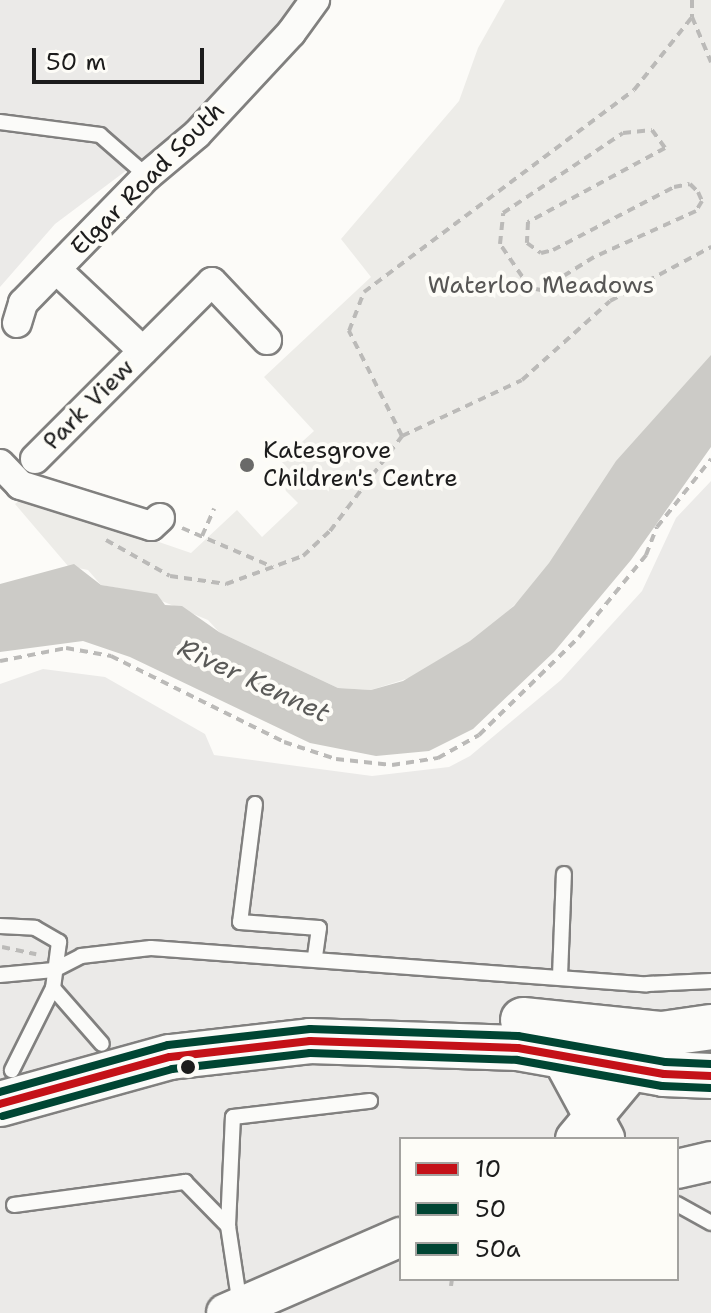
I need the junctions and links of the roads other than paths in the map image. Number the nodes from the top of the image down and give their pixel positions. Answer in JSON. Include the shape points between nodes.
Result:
{"nodes":[{"id":1,"x":315,"y":0,"type":"edge"},
{"id":2,"x":0,"y":122,"type":"edge"},
{"id":3,"x":147,"y":176,"type":"junction"},
{"id":4,"x":57,"y":270,"type":"junction"},
{"id":5,"x":17,"y":323,"type":"dead end"},
{"id":6,"x":267,"y":340,"type":"dead end"},
{"id":7,"x":143,"y":351,"type":"junction"},
{"id":8,"x":35,"y":459,"type":"dead end"},
{"id":9,"x":0,"y":464,"type":"edge"},
{"id":10,"x":160,"y":518,"type":"road end"},
{"id":11,"x":255,"y":804,"type":"dead end"},
{"id":12,"x":564,"y":874,"type":"dead end"},
{"id":13,"x":0,"y":926,"type":"edge"},
{"id":14,"x":315,"y":958,"type":"junction"},
{"id":15,"x":54,"y":970,"type":"junction"},
{"id":16,"x":0,"y":975,"type":"edge"},
{"id":17,"x":560,"y":976,"type":"junction"},
{"id":18,"x":711,"y":981,"type":"edge"},
{"id":19,"x":53,"y":988,"type":"junction"},
{"id":20,"x":692,"y":1034,"type":"edge"},
{"id":21,"x":102,"y":1044,"type":"junction"},
{"id":22,"x":559,"y":1053,"type":"junction"},
{"id":23,"x":635,"y":1069,"type":"junction"},
{"id":24,"x":711,"y":1076,"type":"edge"},
{"id":25,"x":4,"y":1083,"type":"edge"},
{"id":26,"x":370,"y":1101,"type":"dead end"},
{"id":27,"x":591,"y":1133,"type":"edge"},
{"id":28,"x":711,"y":1161,"type":"edge"},
{"id":29,"x":679,"y":1169,"type":"edge"},
{"id":30,"x":14,"y":1205,"type":"dead end"},
{"id":31,"x":679,"y":1205,"type":"edge"},
{"id":32,"x":711,"y":1223,"type":"edge"},
{"id":33,"x":228,"y":1226,"type":"junction"},
{"id":34,"x":396,"y":1232,"type":"edge"},
{"id":35,"x":233,"y":1309,"type":"edge"}],
"edges":[{"from":1,"to":3,"type":"street","name":"Elgar Road South","via":[[197,134]]},
{"from":2,"to":3,"type":"lane","via":[[100,135]]},
{"from":3,"to":4,"type":"street","name":"Elgar Road South"},
{"from":4,"to":5,"type":"street","name":"Elgar Road South","via":[[23,303]]},
{"from":4,"to":7,"type":"street","name":"Park View"},
{"from":6,"to":7,"type":"street","name":"Park View","via":[[212,282]]},
{"from":7,"to":8,"type":"street","name":"Park View"},
{"from":9,"to":10,"type":"street","via":[[20,485],[151,526]]},
{"from":11,"to":14,"type":"lane","via":[[240,922],[319,928]]},
{"from":12,"to":17,"type":"lane"},
{"from":13,"to":15,"type":"lane","via":[[35,928],[59,942]]},
{"from":14,"to":15,"type":"lane","via":[[151,948],[81,956]]},
{"from":14,"to":17,"type":"lane"},
{"from":15,"to":16,"type":"lane"},
{"from":15,"to":19,"type":"lane"},
{"from":17,"to":18,"type":"lane","via":[[647,984]]},
{"from":19,"to":21,"type":"lane"},
{"from":19,"to":25,"type":"lane"},
{"from":20,"to":21,"type":"highway","via":[[417,1013],[287,1013],[179,1027]]},
{"from":20,"to":23,"type":"street"},
{"from":21,"to":25,"type":"highway"},
{"from":22,"to":23,"type":"highway"},
{"from":22,"to":25,"type":"highway","via":[[400,1041],[259,1044]]},
{"from":22,"to":27,"type":"street"},
{"from":23,"to":24,"type":"highway"},
{"from":23,"to":27,"type":"street"},
{"from":26,"to":33,"type":"lane","via":[[233,1117]]},
{"from":28,"to":29,"type":"street"},
{"from":30,"to":33,"type":"lane","via":[[185,1182]]},
{"from":31,"to":32,"type":"lane"},
{"from":33,"to":35,"type":"lane"},
{"from":34,"to":35,"type":"street"}]}
